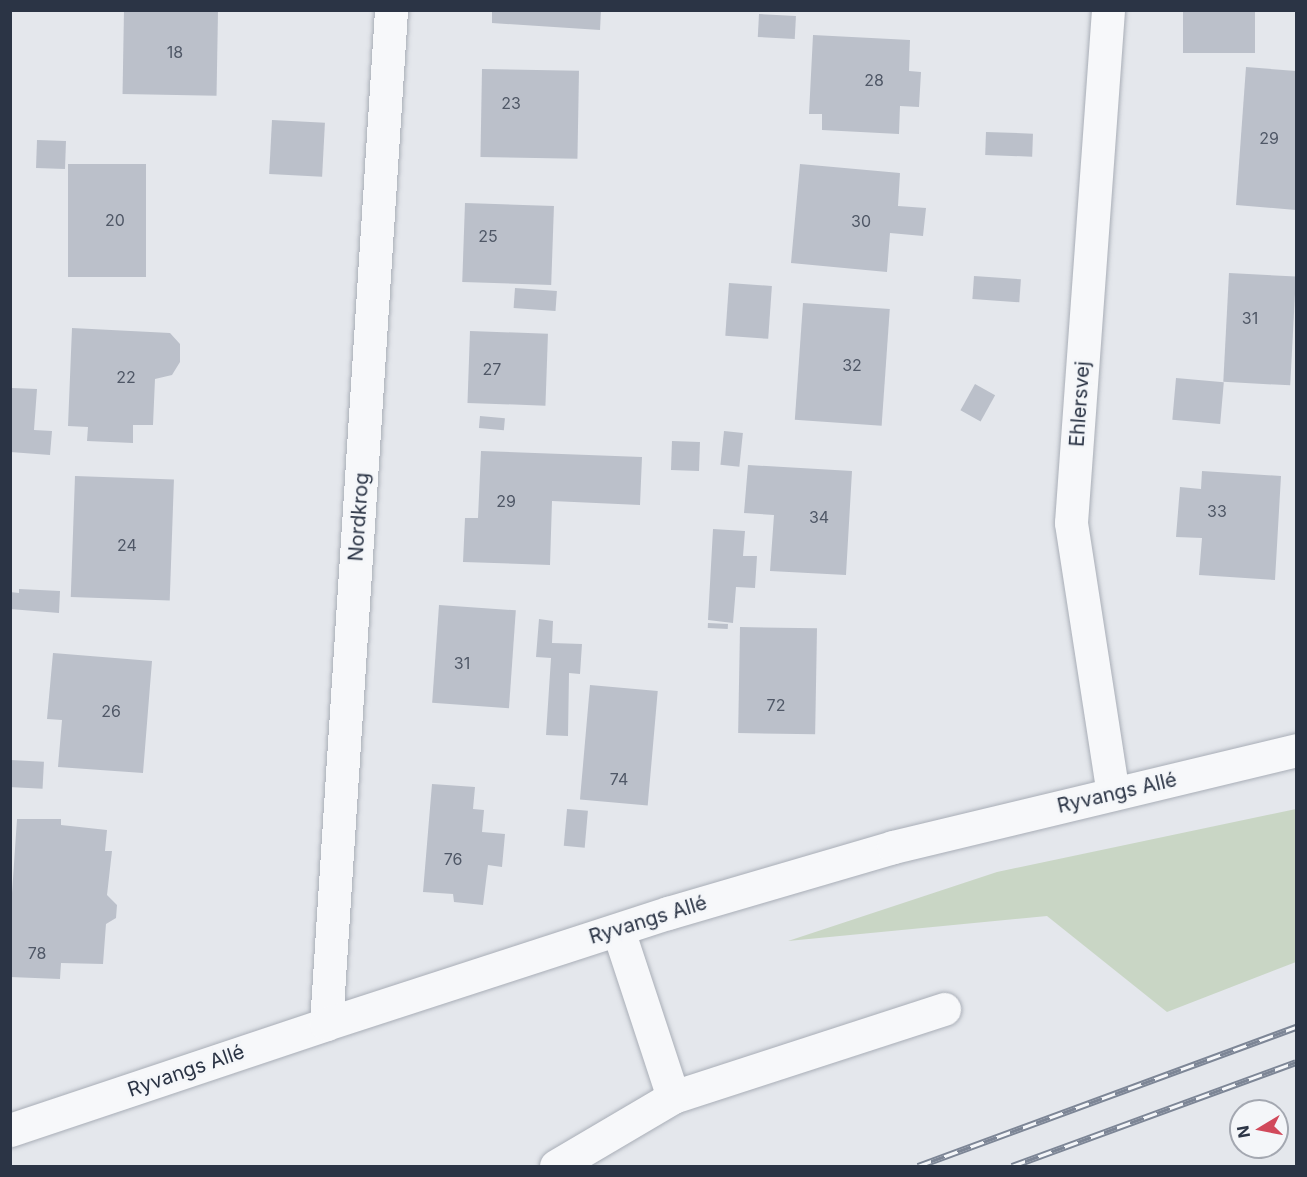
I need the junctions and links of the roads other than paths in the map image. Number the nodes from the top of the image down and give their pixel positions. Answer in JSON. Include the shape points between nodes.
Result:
{"nodes":[{"id":1,"x":391,"y":10,"type":"edge"},
{"id":2,"x":1108,"y":10,"type":"edge"},
{"id":3,"x":1296,"y":750,"type":"edge"},
{"id":4,"x":1113,"y":794,"type":"junction"},
{"id":5,"x":618,"y":930,"type":"junction"},
{"id":6,"x":944,"y":1009,"type":"dead end"},
{"id":7,"x":326,"y":1024,"type":"junction"},
{"id":8,"x":673,"y":1097,"type":"junction"},
{"id":9,"x":10,"y":1130,"type":"edge"},
{"id":10,"x":556,"y":1167,"type":"edge"}],
"edges":[{"from":1,"to":7,"type":"street","name":"Nordkrog"},
{"from":2,"to":4,"type":"street","name":"Ehlersvej","via":[[1071,523]]},
{"from":3,"to":4,"type":"street","name":"Ryvangs Allé"},
{"from":4,"to":5,"type":"street","name":"Ryvangs Allé","via":[[893,847]]},
{"from":5,"to":7,"type":"street","name":"Ryvangs Allé"},
{"from":5,"to":8,"type":"street"},
{"from":6,"to":8,"type":"street"},
{"from":7,"to":9,"type":"street","name":"Ryvangs Allé"},
{"from":8,"to":10,"type":"street"}]}
